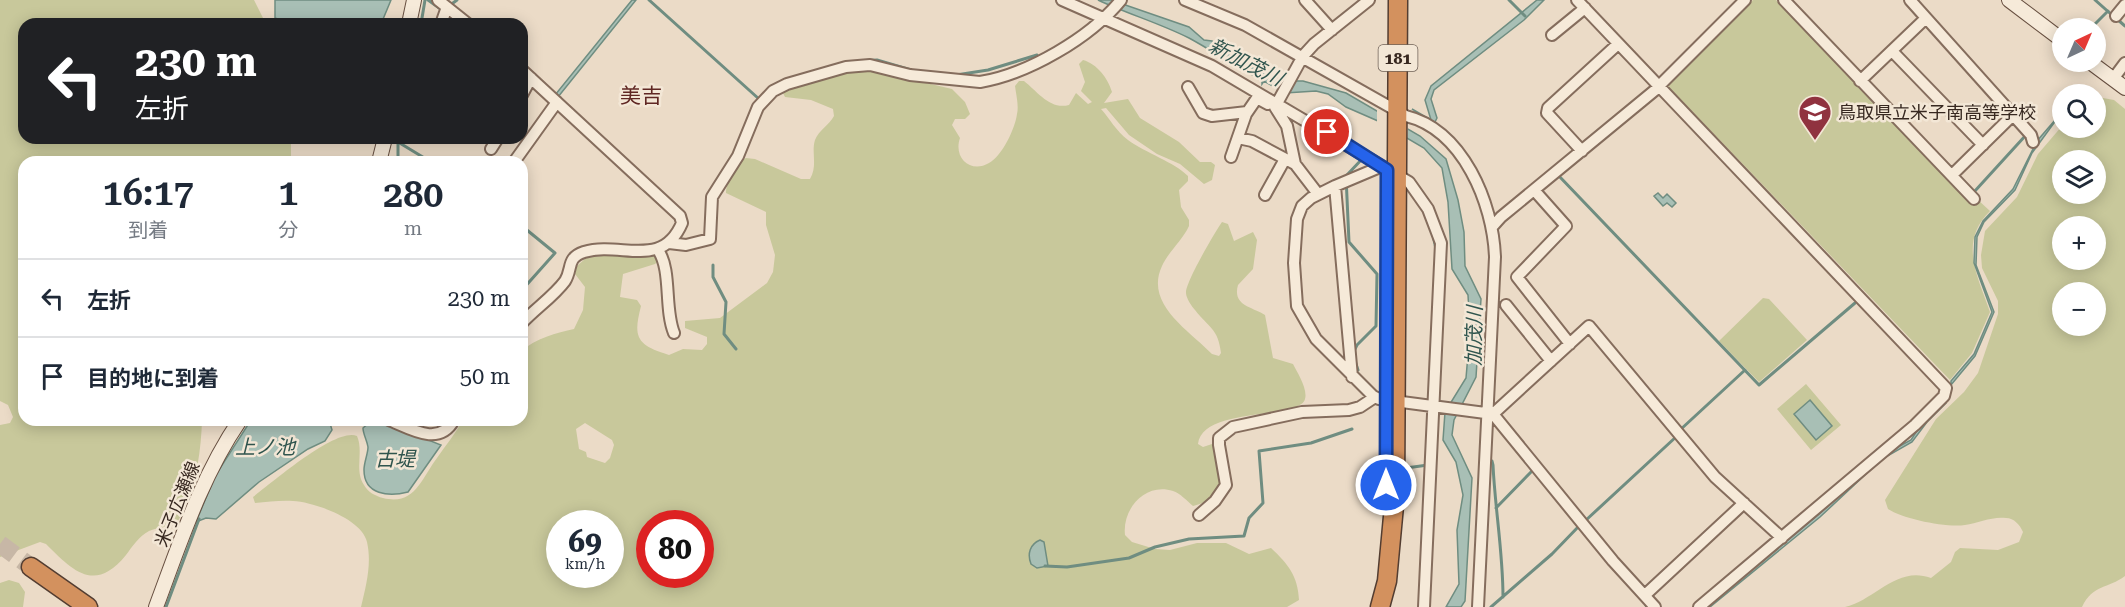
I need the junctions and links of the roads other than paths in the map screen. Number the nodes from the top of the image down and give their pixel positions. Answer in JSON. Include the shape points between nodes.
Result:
{"nodes":[{"id":1,"x":414,"y":0,"type":"edge"},
{"id":2,"x":1062,"y":0,"type":"edge"},
{"id":3,"x":1121,"y":0,"type":"edge"},
{"id":4,"x":1185,"y":0,"type":"edge"},
{"id":5,"x":1305,"y":0,"type":"edge"},
{"id":6,"x":1370,"y":0,"type":"edge"},
{"id":7,"x":1390,"y":0,"type":"edge"},
{"id":8,"x":1398,"y":0,"type":"edge"},
{"id":9,"x":1745,"y":0,"type":"edge"},
{"id":10,"x":1784,"y":0,"type":"edge"},
{"id":11,"x":1910,"y":0,"type":"edge"},
{"id":12,"x":2009,"y":0,"type":"edge"},
{"id":13,"x":443,"y":3,"type":"edge"},
{"id":14,"x":1581,"y":4,"type":"edge"},
{"id":15,"x":2125,"y":5,"type":"edge"},
{"id":16,"x":1106,"y":16,"type":"junction"},
{"id":17,"x":2116,"y":16,"type":"dead end"},
{"id":18,"x":410,"y":18,"type":"edge"},
{"id":19,"x":442,"y":18,"type":"edge"},
{"id":20,"x":461,"y":18,"type":"edge"},
{"id":21,"x":1926,"y":18,"type":"junction"},
{"id":22,"x":1332,"y":30,"type":"junction"},
{"id":23,"x":2052,"y":32,"type":"edge"},
{"id":24,"x":1552,"y":35,"type":"dead end"},
{"id":25,"x":1618,"y":44,"type":"junction"},
{"id":26,"x":1892,"y":51,"type":"junction"},
{"id":27,"x":1302,"y":58,"type":"junction"},
{"id":28,"x":2125,"y":63,"type":"edge"},
{"id":29,"x":2104,"y":72,"type":"edge"},
{"id":30,"x":528,"y":75,"type":"edge"},
{"id":31,"x":531,"y":78,"type":"junction"},
{"id":32,"x":2113,"y":79,"type":"junction"},
{"id":33,"x":1860,"y":81,"type":"junction"},
{"id":34,"x":528,"y":84,"type":"edge"},
{"id":35,"x":1658,"y":85,"type":"junction"},
{"id":36,"x":1188,"y":87,"type":"dead end"},
{"id":37,"x":2125,"y":88,"type":"edge"},
{"id":38,"x":557,"y":102,"type":"junction"},
{"id":39,"x":1277,"y":103,"type":"junction"},
{"id":40,"x":1393,"y":111,"type":"junction"},
{"id":41,"x":1247,"y":112,"type":"junction"},
{"id":42,"x":2014,"y":114,"type":"junction"},
{"id":43,"x":1238,"y":138,"type":"junction"},
{"id":44,"x":528,"y":142,"type":"edge"},
{"id":45,"x":2033,"y":142,"type":"dead end"},
{"id":46,"x":494,"y":144,"type":"edge"},
{"id":47,"x":1983,"y":145,"type":"junction"},
{"id":48,"x":491,"y":149,"type":"dead end"},
{"id":49,"x":1582,"y":151,"type":"junction"},
{"id":50,"x":1231,"y":157,"type":"dead end"},
{"id":51,"x":1290,"y":162,"type":"junction"},
{"id":52,"x":1389,"y":172,"type":"junction"},
{"id":53,"x":1952,"y":175,"type":"junction"},
{"id":54,"x":1335,"y":186,"type":"junction"},
{"id":55,"x":1534,"y":190,"type":"junction"},
{"id":56,"x":1318,"y":194,"type":"junction"},
{"id":57,"x":1265,"y":195,"type":"dead end"},
{"id":58,"x":1974,"y":199,"type":"dead end"},
{"id":59,"x":1492,"y":227,"type":"junction"},
{"id":60,"x":669,"y":243,"type":"junction"},
{"id":61,"x":658,"y":250,"type":"junction"},
{"id":62,"x":1506,"y":305,"type":"dead end"},
{"id":63,"x":528,"y":317,"type":"edge"},
{"id":64,"x":674,"y":333,"type":"dead end"},
{"id":65,"x":1570,"y":344,"type":"junction"},
{"id":66,"x":1551,"y":361,"type":"junction"},
{"id":67,"x":1353,"y":377,"type":"junction"},
{"id":68,"x":1385,"y":400,"type":"junction"},
{"id":69,"x":1436,"y":404,"type":"junction"},
{"id":70,"x":1488,"y":413,"type":"junction"},
{"id":71,"x":236,"y":426,"type":"edge"},
{"id":72,"x":407,"y":426,"type":"edge"},
{"id":73,"x":450,"y":426,"type":"edge"},
{"id":74,"x":1744,"y":503,"type":"junction"},
{"id":75,"x":1198,"y":515,"type":"dead end"},
{"id":76,"x":1782,"y":538,"type":"junction"},
{"id":77,"x":1645,"y":595,"type":"junction"},
{"id":78,"x":79,"y":607,"type":"edge"},
{"id":79,"x":88,"y":607,"type":"edge"},
{"id":80,"x":156,"y":607,"type":"edge"},
{"id":81,"x":1371,"y":607,"type":"edge"},
{"id":82,"x":1380,"y":607,"type":"edge"},
{"id":83,"x":1424,"y":607,"type":"edge"},
{"id":84,"x":1478,"y":607,"type":"edge"},
{"id":85,"x":1655,"y":607,"type":"edge"},
{"id":86,"x":1699,"y":607,"type":"edge"}],
"edges":[{"from":1,"to":18,"type":"main road"},
{"from":2,"to":16,"type":"street"},
{"from":3,"to":16,"type":"street"},
{"from":4,"to":27,"type":"street","via":[[1245,25]]},
{"from":5,"to":22,"type":"street"},
{"from":6,"to":22,"type":"street"},
{"from":7,"to":40,"type":"highway","number":"181"},
{"from":8,"to":40,"type":"highway","number":"181"},
{"from":9,"to":35,"type":"street"},
{"from":10,"to":33,"type":"street"},
{"from":11,"to":21,"type":"street"},
{"from":12,"to":23,"type":"main road"},
{"from":13,"to":19,"type":"street"},
{"from":13,"to":20,"type":"street"},
{"from":14,"to":24,"type":"street"},
{"from":14,"to":25,"type":"street"},
{"from":15,"to":17,"type":"street"},
{"from":16,"to":39,"type":"street","via":[[1212,66]]},
{"from":16,"to":60,"type":"street","via":[[1038,62],[990,81],[921,77],[870,65],[846,67],[780,87],[758,107],[738,156],[712,197],[710,239],[686,245]]},
{"from":21,"to":26,"type":"street"},
{"from":21,"to":42,"type":"street"},
{"from":22,"to":27,"type":"street"},
{"from":25,"to":35,"type":"street"},
{"from":25,"to":49,"type":"street","via":[[1548,108],[1547,113]]},
{"from":26,"to":33,"type":"street"},
{"from":26,"to":47,"type":"street"},
{"from":27,"to":39,"type":"street"},
{"from":27,"to":40,"type":"street"},
{"from":28,"to":32,"type":"street"},
{"from":29,"to":32,"type":"main road"},
{"from":30,"to":31,"type":"street"},
{"from":31,"to":34,"type":"street"},
{"from":31,"to":38,"type":"street"},
{"from":32,"to":37,"type":"main road"},
{"from":33,"to":53,"type":"street"},
{"from":35,"to":49,"type":"street"},
{"from":35,"to":76,"type":"street","via":[[1946,388],[1944,396],[1916,425]]},
{"from":36,"to":41,"type":"street","via":[[1203,113],[1212,116]]},
{"from":38,"to":44,"type":"street"},
{"from":38,"to":60,"type":"street","via":[[680,216],[680,229]]},
{"from":39,"to":41,"type":"street","via":[[1257,98]]},
{"from":39,"to":51,"type":"street","via":[[1287,126]]},
{"from":39,"to":52,"type":"street"},
{"from":40,"to":52,"type":"highway","number":"181"},
{"from":40,"to":59,"type":"street","via":[[1427,124],[1458,154],[1486,201]]},
{"from":41,"to":43,"type":"street"},
{"from":42,"to":45,"type":"street"},
{"from":42,"to":47,"type":"street"},
{"from":43,"to":50,"type":"street"},
{"from":43,"to":51,"type":"street","via":[[1252,141]]},
{"from":46,"to":48,"type":"street"},
{"from":47,"to":53,"type":"street"},
{"from":49,"to":55,"type":"street"},
{"from":51,"to":56,"type":"street"},
{"from":51,"to":57,"type":"street"},
{"from":52,"to":54,"type":"street"},
{"from":52,"to":68,"type":"highway","number":"181"},
{"from":52,"to":69,"type":"street","via":[[1409,182],[1423,200],[1441,243]]},
{"from":53,"to":58,"type":"street"},
{"from":54,"to":56,"type":"street"},
{"from":54,"to":67,"type":"street"},
{"from":55,"to":59,"type":"street"},
{"from":55,"to":65,"type":"street","via":[[1566,226],[1517,277]]},
{"from":56,"to":67,"type":"street","via":[[1302,206],[1297,219],[1296,300],[1316,339]]},
{"from":59,"to":70,"type":"street","via":[[1495,257]]},
{"from":60,"to":61,"type":"street"},
{"from":61,"to":63,"type":"street","via":[[597,250],[574,257],[566,280]]},
{"from":61,"to":64,"type":"street"},
{"from":62,"to":66,"type":"street"},
{"from":65,"to":66,"type":"street"},
{"from":65,"to":74,"type":"street","via":[[1589,327],[1715,477]]},
{"from":66,"to":70,"type":"street"},
{"from":67,"to":68,"type":"street"},
{"from":68,"to":69,"type":"street"},
{"from":68,"to":75,"type":"street","via":[[1349,410],[1302,412],[1226,431],[1219,444],[1226,485]]},
{"from":68,"to":81,"type":"highway","number":"181","via":[[1386,485]]},
{"from":68,"to":82,"type":"highway","number":"181","via":[[1395,495],[1387,580]]},
{"from":69,"to":70,"type":"street"},
{"from":69,"to":83,"type":"street"},
{"from":70,"to":77,"type":"street"},
{"from":70,"to":84,"type":"street"},
{"from":71,"to":80,"type":"main road","name":"米子広瀬線","via":[[204,482]]},
{"from":72,"to":73,"type":"street","via":[[433,435],[445,432]]},
{"from":74,"to":76,"type":"street"},
{"from":74,"to":77,"type":"street"},
{"from":76,"to":86,"type":"street"},
{"from":77,"to":85,"type":"street"},
{"from":78,"to":79,"type":"highway","via":[[30,569]]}]}
